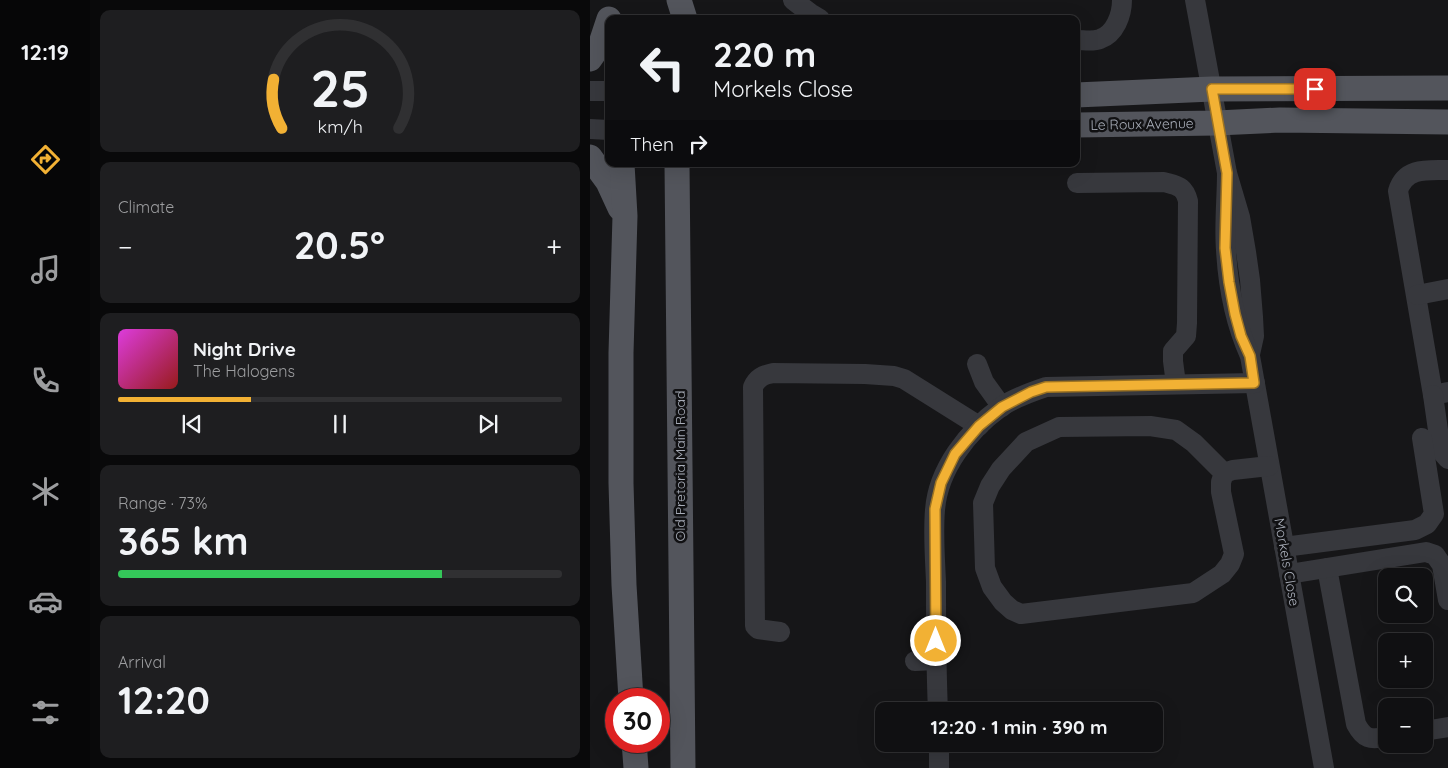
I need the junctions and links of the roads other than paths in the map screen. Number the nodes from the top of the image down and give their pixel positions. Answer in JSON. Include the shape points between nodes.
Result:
{"nodes":[{"id":1,"x":615,"y":0,"type":"edge"},
{"id":2,"x":674,"y":0,"type":"edge"},
{"id":3,"x":679,"y":0,"type":"edge"},
{"id":4,"x":793,"y":0,"type":"edge"},
{"id":5,"x":1122,"y":0,"type":"edge"},
{"id":6,"x":1195,"y":0,"type":"edge"},
{"id":7,"x":610,"y":15,"type":"edge"},
{"id":8,"x":617,"y":15,"type":"edge"},
{"id":9,"x":675,"y":15,"type":"edge"},
{"id":10,"x":685,"y":15,"type":"edge"},
{"id":11,"x":812,"y":15,"type":"edge"},
{"id":12,"x":605,"y":31,"type":"edge"},
{"id":13,"x":1080,"y":40,"type":"edge"},
{"id":14,"x":590,"y":59,"type":"edge"},
{"id":15,"x":1448,"y":88,"type":"edge"},
{"id":16,"x":1212,"y":89,"type":"junction"},
{"id":17,"x":590,"y":91,"type":"edge"},
{"id":18,"x":605,"y":91,"type":"edge"},
{"id":19,"x":1080,"y":95,"type":"edge"},
{"id":20,"x":1448,"y":122,"type":"edge"},
{"id":21,"x":1217,"y":123,"type":"junction"},
{"id":22,"x":1080,"y":125,"type":"edge"},
{"id":23,"x":590,"y":130,"type":"edge"},
{"id":24,"x":605,"y":130,"type":"edge"},
{"id":25,"x":590,"y":157,"type":"edge"},
{"id":26,"x":622,"y":167,"type":"edge"},
{"id":27,"x":677,"y":167,"type":"edge"},
{"id":28,"x":1448,"y":170,"type":"edge"},
{"id":29,"x":1077,"y":183,"type":"dead end"},
{"id":30,"x":625,"y":216,"type":"junction"},
{"id":31,"x":1448,"y":289,"type":"edge"},
{"id":32,"x":1417,"y":295,"type":"junction"},
{"id":33,"x":978,"y":364,"type":"dead end"},
{"id":34,"x":1254,"y":383,"type":"junction"},
{"id":35,"x":1176,"y":384,"type":"junction"},
{"id":36,"x":1441,"y":393,"type":"edge"},
{"id":37,"x":1002,"y":407,"type":"junction"},
{"id":38,"x":979,"y":426,"type":"junction"},
{"id":39,"x":1422,"y":438,"type":"dead end"},
{"id":40,"x":1448,"y":459,"type":"edge"},
{"id":41,"x":1270,"y":466,"type":"junction"},
{"id":42,"x":1224,"y":473,"type":"junction"},
{"id":43,"x":1284,"y":547,"type":"junction"},
{"id":44,"x":1328,"y":568,"type":"junction"},
{"id":45,"x":1289,"y":574,"type":"junction"},
{"id":46,"x":1448,"y":600,"type":"edge"},
{"id":47,"x":780,"y":632,"type":"dead end"},
{"id":48,"x":936,"y":660,"type":"junction"},
{"id":49,"x":915,"y":661,"type":"dead end"},
{"id":50,"x":630,"y":688,"type":"edge"},
{"id":51,"x":938,"y":702,"type":"edge"},
{"id":52,"x":1448,"y":727,"type":"edge"},
{"id":53,"x":1433,"y":730,"type":"edge"},
{"id":54,"x":1378,"y":738,"type":"edge"},
{"id":55,"x":938,"y":752,"type":"edge"},
{"id":56,"x":635,"y":753,"type":"edge"},
{"id":57,"x":636,"y":768,"type":"edge"},
{"id":58,"x":683,"y":768,"type":"edge"},
{"id":59,"x":939,"y":768,"type":"edge"},
{"id":60,"x":1324,"y":768,"type":"edge"}],
"edges":[{"from":1,"to":7,"type":"main road"},
{"from":1,"to":8,"type":"main road"},
{"from":2,"to":9,"type":"main road"},
{"from":3,"to":10,"type":"main road"},
{"from":4,"to":11,"type":"street"},
{"from":5,"to":13,"type":"street","via":[[1119,18],[1109,33],[1098,40]]},
{"from":6,"to":16,"type":"street","name":"Morkels Close"},
{"from":12,"to":14,"type":"main road"},
{"from":15,"to":16,"type":"main road"},
{"from":16,"to":19,"type":"main road"},
{"from":16,"to":21,"type":"street","name":"Morkels Close"},
{"from":17,"to":18,"type":"street"},
{"from":20,"to":21,"type":"main road","name":"Le Roux Avenue","via":[[1280,120]]},
{"from":21,"to":22,"type":"main road","name":"Le Roux Avenue"},
{"from":21,"to":34,"type":"street","name":"Morkels Close","via":[[1240,217],[1250,280],[1254,336],[1250,356]]},
{"from":23,"to":24,"type":"street"},
{"from":25,"to":30,"type":"main road","via":[[608,182]]},
{"from":26,"to":30,"type":"main road"},
{"from":27,"to":58,"type":"main road","name":"Old Pretoria Main Road"},
{"from":28,"to":32,"type":"street","via":[[1411,174],[1403,180],[1398,191]]},
{"from":29,"to":35,"type":"street","via":[[1164,182],[1185,192],[1188,201],[1187,323],[1186,336],[1174,351]]},
{"from":30,"to":50,"type":"main road","via":[[621,483]]},
{"from":31,"to":32,"type":"street"},
{"from":32,"to":36,"type":"street"},
{"from":33,"to":37,"type":"street","via":[[984,382]]},
{"from":34,"to":35,"type":"street"},
{"from":34,"to":41,"type":"street","name":"Morkels Close"},
{"from":35,"to":37,"type":"street","via":[[1046,387]]},
{"from":36,"to":40,"type":"street","via":[[1442,451]]},
{"from":37,"to":38,"type":"street"},
{"from":38,"to":47,"type":"street","via":[[894,376],[773,373],[756,380],[753,387],[756,626],[758,630]]},
{"from":38,"to":48,"type":"street","via":[[955,454],[941,483],[935,509]]},
{"from":39,"to":43,"type":"street","via":[[1434,514],[1427,524],[1415,530]]},
{"from":41,"to":42,"type":"street"},
{"from":41,"to":43,"type":"street","name":"Morkels Close"},
{"from":42,"to":42,"type":"street","via":[[1221,492],[1234,554],[1222,574],[1192,593],[1021,614],[1003,602],[992,587],[985,568],[983,503],[990,486],[1026,442],[1059,427],[1150,426],[1176,430],[1194,442]]},
{"from":43,"to":45,"type":"street","name":"Morkels Close"},
{"from":44,"to":45,"type":"street"},
{"from":44,"to":46,"type":"street","via":[[1426,552],[1436,555],[1442,565]]},
{"from":44,"to":54,"type":"street","via":[[1356,724],[1362,734]]},
{"from":45,"to":60,"type":"street","name":"Morkels Close"},
{"from":48,"to":49,"type":"street"},
{"from":48,"to":51,"type":"street"},
{"from":52,"to":53,"type":"street"},
{"from":55,"to":59,"type":"street"},
{"from":56,"to":57,"type":"main road"}]}
